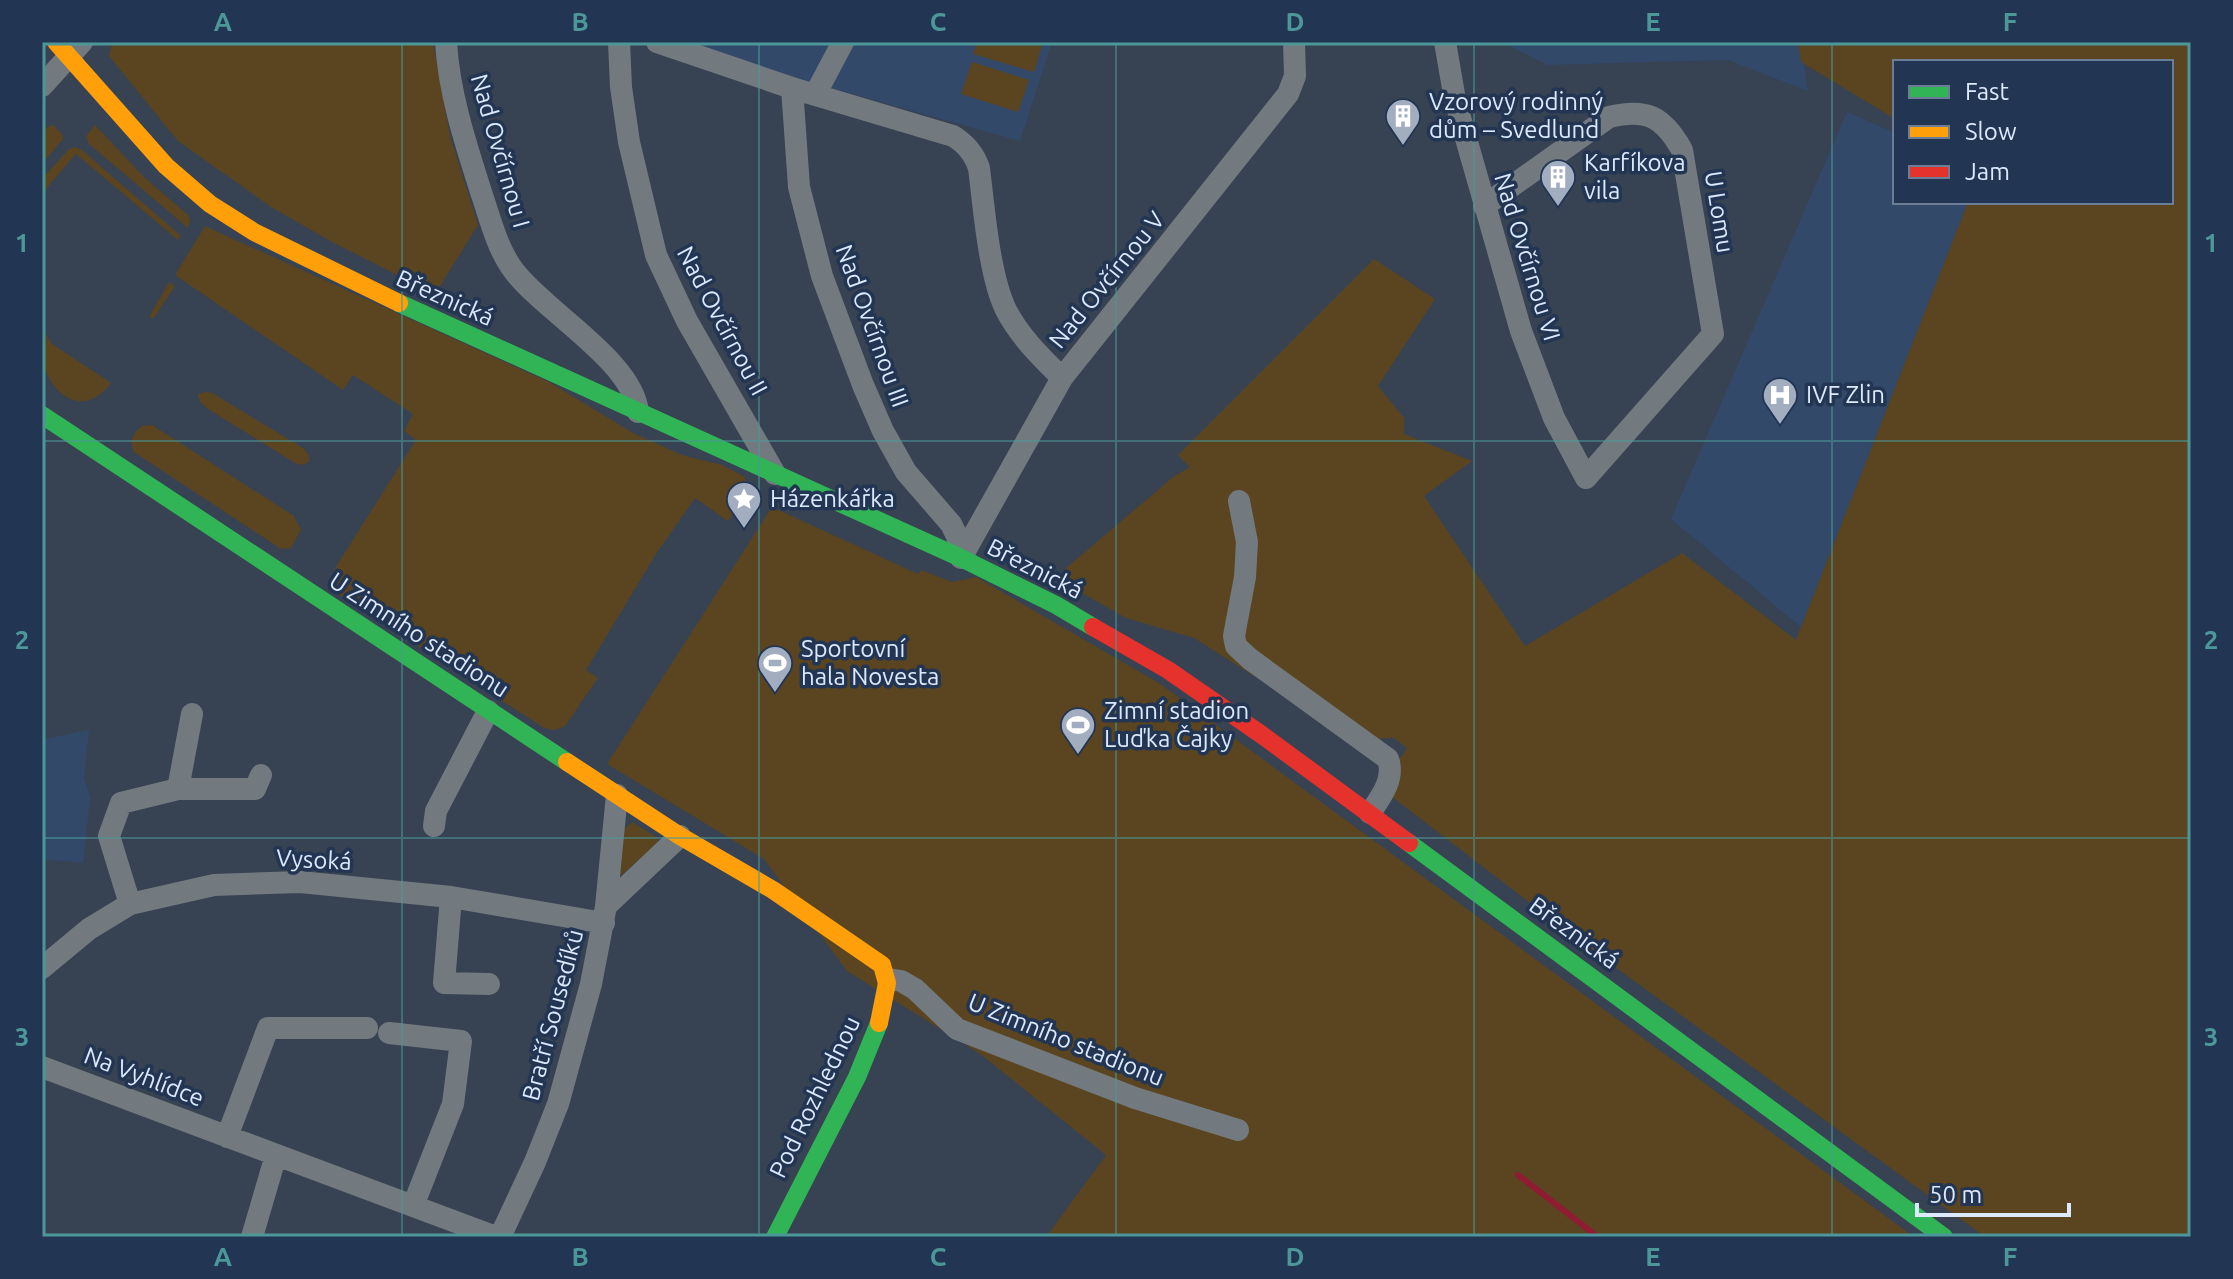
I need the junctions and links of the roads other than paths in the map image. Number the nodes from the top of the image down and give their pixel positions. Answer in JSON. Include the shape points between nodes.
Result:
{"nodes":[{"id":1,"x":446,"y":42,"type":"edge"},
{"id":2,"x":619,"y":42,"type":"edge"},
{"id":3,"x":657,"y":42,"type":"edge"},
{"id":4,"x":843,"y":42,"type":"edge"},
{"id":5,"x":1294,"y":42,"type":"edge"},
{"id":6,"x":1445,"y":42,"type":"edge"},
{"id":7,"x":68,"y":47,"type":"edge"},
{"id":8,"x":42,"y":86,"type":"edge"},
{"id":9,"x":792,"y":88,"type":"junction"},
{"id":10,"x":816,"y":93,"type":"junction"},
{"id":11,"x":1484,"y":206,"type":"junction"},
{"id":12,"x":1062,"y":378,"type":"junction"},
{"id":13,"x":638,"y":412,"type":"junction"},
{"id":14,"x":42,"y":415,"type":"edge"},
{"id":15,"x":775,"y":474,"type":"junction"},
{"id":16,"x":1586,"y":478,"type":"joint"},
{"id":17,"x":1239,"y":501,"type":"dead end"},
{"id":18,"x":961,"y":558,"type":"junction"},
{"id":19,"x":488,"y":711,"type":"junction"},
{"id":20,"x":192,"y":714,"type":"dead end"},
{"id":21,"x":261,"y":775,"type":"dead end"},
{"id":22,"x":178,"y":789,"type":"junction"},
{"id":23,"x":617,"y":795,"type":"junction"},
{"id":24,"x":1370,"y":813,"type":"junction"},
{"id":25,"x":434,"y":826,"type":"dead end"},
{"id":26,"x":680,"y":836,"type":"junction"},
{"id":27,"x":451,"y":897,"type":"junction"},
{"id":28,"x":130,"y":904,"type":"junction"},
{"id":29,"x":605,"y":914,"type":"junction"},
{"id":30,"x":42,"y":968,"type":"edge"},
{"id":31,"x":888,"y":979,"type":"junction"},
{"id":32,"x":489,"y":984,"type":"dead end"},
{"id":33,"x":367,"y":1028,"type":"dead end"},
{"id":34,"x":389,"y":1033,"type":"dead end"},
{"id":35,"x":42,"y":1067,"type":"edge"},
{"id":36,"x":1238,"y":1130,"type":"dead end"},
{"id":37,"x":227,"y":1137,"type":"junction"},
{"id":38,"x":276,"y":1155,"type":"junction"},
{"id":39,"x":794,"y":1197,"type":"junction"},
{"id":40,"x":413,"y":1206,"type":"junction"},
{"id":41,"x":252,"y":1237,"type":"edge"},
{"id":42,"x":498,"y":1237,"type":"edge"},
{"id":43,"x":775,"y":1237,"type":"edge"},
{"id":44,"x":789,"y":1237,"type":"edge"},
{"id":45,"x":1944,"y":1237,"type":"edge"}],
"edges":[{"from":1,"to":13,"type":"street","name":"Nad Ovčírnou I","via":[[468,151],[508,262],[538,297],[616,367],[633,391]]},
{"from":2,"to":15,"type":"street","name":"Nad Ovčírnou II","via":[[629,142],[656,255],[687,321]]},
{"from":3,"to":9,"type":"street"},
{"from":4,"to":10,"type":"street"},
{"from":5,"to":12,"type":"street","name":"Nad Ovčírnou V","via":[[1295,76],[1288,94]]},
{"from":6,"to":11,"type":"street","name":"Nad Ovčírnou VI"},
{"from":7,"to":8,"type":"street"},
{"from":7,"to":13,"type":"main road","name":"Březnická","via":[[166,166],[210,204],[371,291]]},
{"from":9,"to":10,"type":"street"},
{"from":9,"to":18,"type":"street","name":"Nad Ovčírnou III","via":[[799,187],[822,276],[883,431],[906,472],[951,524]]},
{"from":10,"to":12,"type":"street","via":[[953,136],[970,149],[979,168],[1002,301],[1020,334]]},
{"from":11,"to":16,"type":"street","name":"Nad Ovčírnou VI","via":[[1526,345],[1554,418]]},
{"from":11,"to":16,"type":"street","name":"U Lomu","via":[[1609,117],[1631,112],[1650,116],[1665,124],[1682,150],[1713,334]]},
{"from":12,"to":18,"type":"street","name":"Nad Ovčírnou V"},
{"from":13,"to":15,"type":"main road","name":"Březnická"},
{"from":14,"to":19,"type":"main road","name":"U Zimního stadionu"},
{"from":15,"to":18,"type":"main road","name":"Březnická"},
{"from":17,"to":24,"type":"street","via":[[1247,542],[1236,646],[1388,759],[1389,782]]},
{"from":18,"to":24,"type":"main road","name":"Březnická","via":[[1168,670]]},
{"from":19,"to":23,"type":"main road","name":"U Zimního stadionu"},
{"from":19,"to":25,"type":"street","via":[[436,811]]},
{"from":20,"to":22,"type":"street"},
{"from":21,"to":22,"type":"street","via":[[255,789]]},
{"from":22,"to":28,"type":"street","via":[[121,803],[109,836]]},
{"from":23,"to":26,"type":"main road","name":"U Zimního stadionu"},
{"from":23,"to":29,"type":"street","name":"Bratří Sousedíků"},
{"from":24,"to":45,"type":"main road","name":"Březnická"},
{"from":26,"to":29,"type":"street"},
{"from":26,"to":31,"type":"main road","name":"U Zimního stadionu","via":[[877,960]]},
{"from":27,"to":28,"type":"street","name":"Vysoká","via":[[300,882],[214,885]]},
{"from":27,"to":29,"type":"street","name":"Vysoká"},
{"from":27,"to":32,"type":"street","via":[[444,983]]},
{"from":28,"to":30,"type":"street","name":"Vysoká"},
{"from":29,"to":42,"type":"street","name":"Bratří Sousedíků","via":[[558,1104]]},
{"from":31,"to":36,"type":"street","name":"U Zimního stadionu","via":[[915,989],[957,1029],[1135,1098]]},
{"from":31,"to":39,"type":"main road","name":"Pod Rozhlednou","via":[[868,1054]]},
{"from":33,"to":37,"type":"street","name":"Na Vyhlídce","via":[[268,1028]]},
{"from":34,"to":40,"type":"street","via":[[461,1041],[453,1104]]},
{"from":35,"to":37,"type":"street","name":"Na Vyhlídce"},
{"from":37,"to":38,"type":"street","name":"Na Vyhlídce"},
{"from":38,"to":40,"type":"street","name":"Na Vyhlídce"},
{"from":38,"to":41,"type":"street"},
{"from":39,"to":43,"type":"main road","name":"Pod Rozhlednou"},
{"from":39,"to":44,"type":"street"},
{"from":40,"to":42,"type":"street","name":"Na Vyhlídce"}]}
